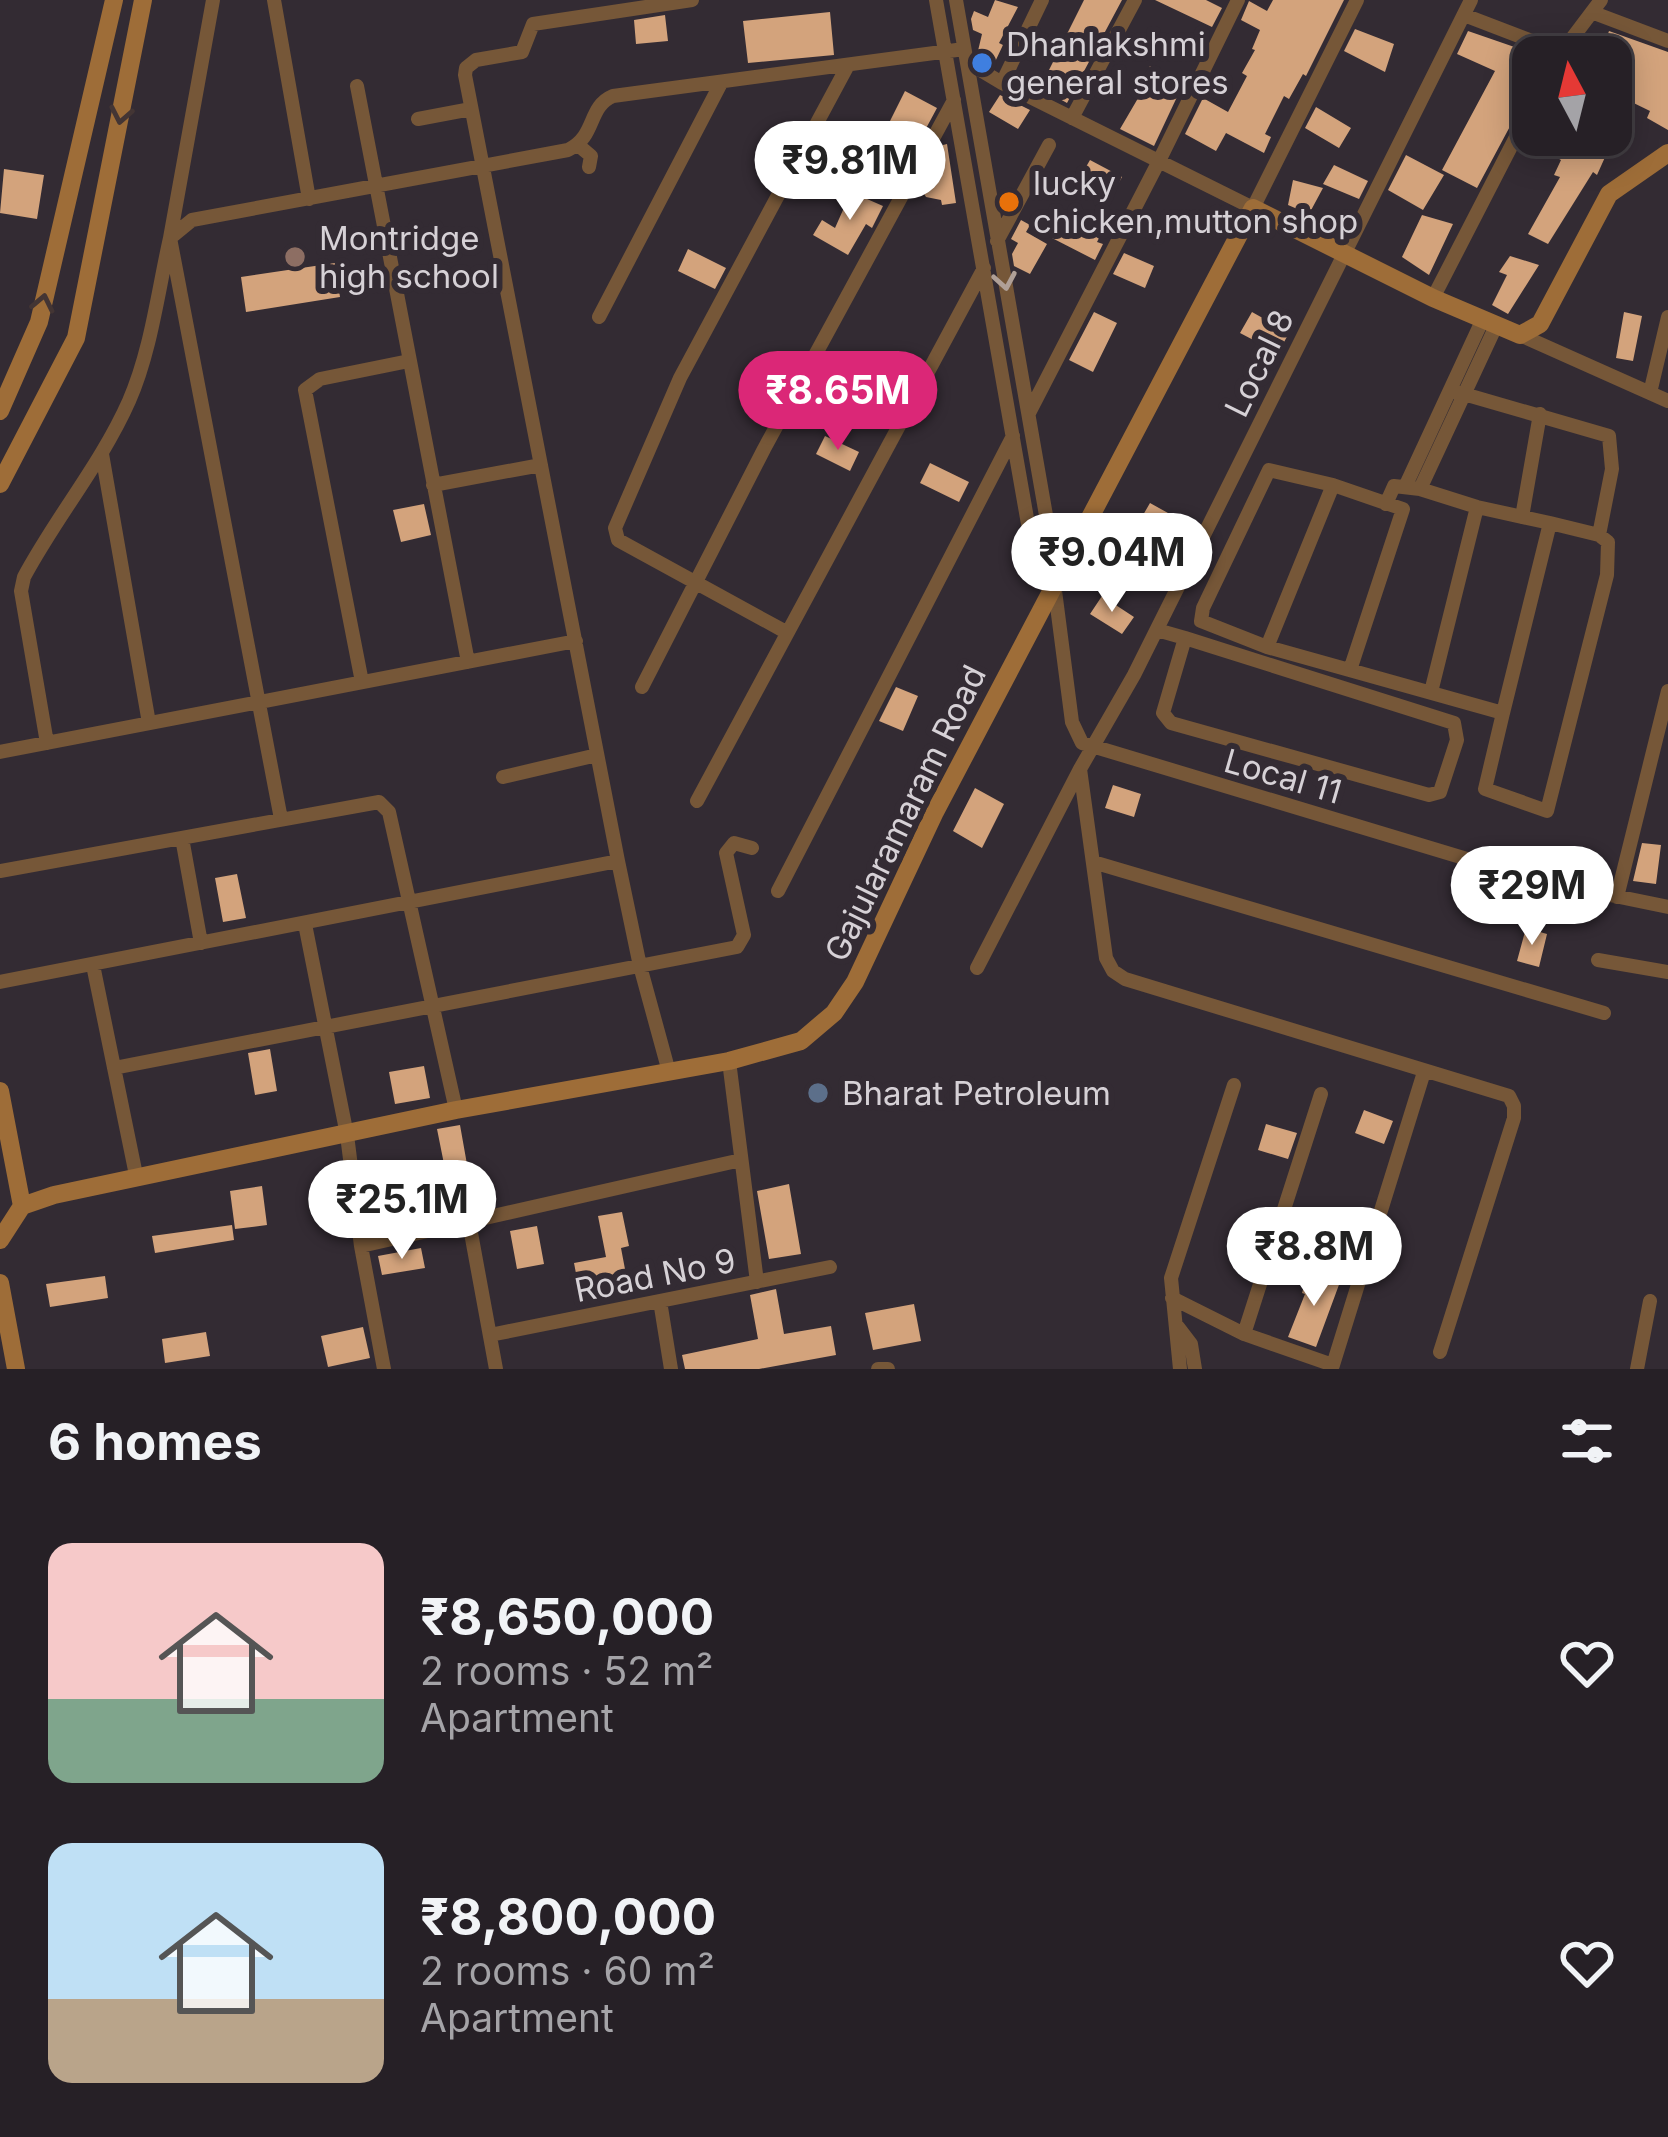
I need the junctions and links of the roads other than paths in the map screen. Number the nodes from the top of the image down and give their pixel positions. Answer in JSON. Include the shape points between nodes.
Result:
{"nodes":[{"id":1,"x":114,"y":0,"type":"edge"},
{"id":2,"x":143,"y":0,"type":"edge"},
{"id":3,"x":213,"y":0,"type":"edge"},
{"id":4,"x":274,"y":0,"type":"edge"},
{"id":5,"x":692,"y":0,"type":"edge"},
{"id":6,"x":936,"y":0,"type":"edge"},
{"id":7,"x":956,"y":0,"type":"edge"},
{"id":8,"x":1042,"y":0,"type":"edge"},
{"id":9,"x":1135,"y":0,"type":"edge"},
{"id":10,"x":1238,"y":0,"type":"edge"},
{"id":11,"x":1357,"y":0,"type":"edge"},
{"id":12,"x":1471,"y":0,"type":"edge"},
{"id":13,"x":1598,"y":7,"type":"edge"},
{"id":14,"x":1464,"y":15,"type":"junction"},
{"id":15,"x":1516,"y":36,"type":"edge"},
{"id":16,"x":1575,"y":36,"type":"edge"},
{"id":17,"x":1668,"y":41,"type":"edge"},
{"id":18,"x":945,"y":52,"type":"junction"},
{"id":19,"x":966,"y":55,"type":"junction"},
{"id":20,"x":847,"y":67,"type":"junction"},
{"id":21,"x":1002,"y":83,"type":"junction"},
{"id":22,"x":720,"y":85,"type":"junction"},
{"id":23,"x":357,"y":86,"type":"dead end"},
{"id":24,"x":954,"y":100,"type":"junction"},
{"id":25,"x":471,"y":109,"type":"junction"},
{"id":26,"x":1072,"y":118,"type":"junction"},
{"id":27,"x":418,"y":119,"type":"dead end"},
{"id":28,"x":578,"y":145,"type":"junction"},
{"id":29,"x":1049,"y":145,"type":"dead end"},
{"id":30,"x":1512,"y":145,"type":"edge"},
{"id":31,"x":1668,"y":153,"type":"edge"},
{"id":32,"x":1160,"y":161,"type":"junction"},
{"id":33,"x":480,"y":166,"type":"junction"},
{"id":34,"x":590,"y":167,"type":"dead end"},
{"id":35,"x":374,"y":186,"type":"junction"},
{"id":36,"x":309,"y":199,"type":"junction"},
{"id":37,"x":992,"y":207,"type":"junction"},
{"id":38,"x":1253,"y":208,"type":"junction"},
{"id":39,"x":974,"y":211,"type":"junction"},
{"id":40,"x":170,"y":238,"type":"junction"},
{"id":41,"x":998,"y":241,"type":"junction"},
{"id":42,"x":1345,"y":251,"type":"junction"},
{"id":43,"x":983,"y":268,"type":"junction"},
{"id":44,"x":1433,"y":298,"type":"junction"},
{"id":45,"x":599,"y":316,"type":"dead end"},
{"id":46,"x":1668,"y":317,"type":"edge"},
{"id":47,"x":1489,"y":324,"type":"junction"},
{"id":48,"x":1520,"y":335,"type":"junction"},
{"id":49,"x":409,"y":361,"type":"junction"},
{"id":50,"x":1023,"y":380,"type":"junction"},
{"id":51,"x":1004,"y":385,"type":"junction"},
{"id":52,"x":1456,"y":393,"type":"junction"},
{"id":53,"x":1650,"y":393,"type":"junction"},
{"id":54,"x":1668,"y":400,"type":"edge"},
{"id":55,"x":0,"y":411,"type":"edge"},
{"id":56,"x":1029,"y":413,"type":"junction"},
{"id":57,"x":1540,"y":414,"type":"junction"},
{"id":58,"x":1013,"y":436,"type":"junction"},
{"id":59,"x":102,"y":454,"type":"junction"},
{"id":60,"x":541,"y":465,"type":"junction"},
{"id":61,"x":0,"y":484,"type":"edge"},
{"id":62,"x":433,"y":485,"type":"junction"},
{"id":63,"x":1333,"y":485,"type":"junction"},
{"id":64,"x":1412,"y":488,"type":"junction"},
{"id":65,"x":1386,"y":504,"type":"junction"},
{"id":66,"x":1477,"y":508,"type":"junction"},
{"id":67,"x":1522,"y":517,"type":"junction"},
{"id":68,"x":1550,"y":523,"type":"junction"},
{"id":69,"x":1598,"y":536,"type":"junction"},
{"id":70,"x":1045,"y":543,"type":"junction"},
{"id":71,"x":697,"y":583,"type":"junction"},
{"id":72,"x":1054,"y":583,"type":"junction"},
{"id":73,"x":1157,"y":630,"type":"junction"},
{"id":74,"x":786,"y":632,"type":"junction"},
{"id":75,"x":1184,"y":638,"type":"junction"},
{"id":76,"x":576,"y":641,"type":"junction"},
{"id":77,"x":1267,"y":646,"type":"junction"},
{"id":78,"x":468,"y":662,"type":"junction"},
{"id":79,"x":1350,"y":670,"type":"junction"},
{"id":80,"x":362,"y":682,"type":"junction"},
{"id":81,"x":643,"y":687,"type":"dead end"},
{"id":82,"x":1668,"y":691,"type":"edge"},
{"id":83,"x":1431,"y":692,"type":"junction"},
{"id":84,"x":259,"y":702,"type":"junction"},
{"id":85,"x":1503,"y":712,"type":"junction"},
{"id":86,"x":149,"y":723,"type":"junction"},
{"id":87,"x":1663,"y":731,"type":"edge"},
{"id":88,"x":46,"y":743,"type":"junction"},
{"id":89,"x":1094,"y":748,"type":"junction"},
{"id":90,"x":0,"y":752,"type":"edge"},
{"id":91,"x":597,"y":755,"type":"junction"},
{"id":92,"x":1080,"y":769,"type":"junction"},
{"id":93,"x":503,"y":777,"type":"dead end"},
{"id":94,"x":697,"y":801,"type":"dead end"},
{"id":95,"x":281,"y":819,"type":"junction"},
{"id":96,"x":182,"y":838,"type":"junction"},
{"id":97,"x":752,"y":848,"type":"dead end"},
{"id":98,"x":618,"y":861,"type":"junction"},
{"id":99,"x":1093,"y":862,"type":"junction"},
{"id":100,"x":0,"y":871,"type":"edge"},
{"id":101,"x":778,"y":891,"type":"dead end"},
{"id":102,"x":1617,"y":897,"type":"junction"},
{"id":103,"x":410,"y":902,"type":"junction"},
{"id":104,"x":1668,"y":907,"type":"edge"},
{"id":105,"x":305,"y":923,"type":"junction"},
{"id":106,"x":201,"y":944,"type":"junction"},
{"id":107,"x":1598,"y":961,"type":"dead end"},
{"id":108,"x":93,"y":965,"type":"junction"},
{"id":109,"x":640,"y":966,"type":"junction"},
{"id":110,"x":977,"y":968,"type":"dead end"},
{"id":111,"x":1668,"y":973,"type":"edge"},
{"id":112,"x":0,"y":982,"type":"edge"},
{"id":113,"x":433,"y":1007,"type":"junction"},
{"id":114,"x":1604,"y":1013,"type":"dead end"},
{"id":115,"x":326,"y":1026,"type":"junction"},
{"id":116,"x":729,"y":1061,"type":"junction"},
{"id":117,"x":114,"y":1068,"type":"junction"},
{"id":118,"x":669,"y":1072,"type":"junction"},
{"id":119,"x":1424,"y":1072,"type":"junction"},
{"id":120,"x":1234,"y":1085,"type":"dead end"},
{"id":121,"x":0,"y":1091,"type":"edge"},
{"id":122,"x":1322,"y":1094,"type":"dead end"},
{"id":123,"x":456,"y":1110,"type":"junction"},
{"id":124,"x":347,"y":1135,"type":"junction"},
{"id":125,"x":741,"y":1160,"type":"junction"},
{"id":126,"x":136,"y":1175,"type":"junction"},
{"id":127,"x":22,"y":1206,"type":"junction"},
{"id":128,"x":469,"y":1222,"type":"junction"},
{"id":129,"x":0,"y":1240,"type":"edge"},
{"id":130,"x":361,"y":1246,"type":"junction"},
{"id":131,"x":830,"y":1267,"type":"dead end"},
{"id":132,"x":757,"y":1282,"type":"junction"},
{"id":133,"x":0,"y":1283,"type":"edge"},
{"id":134,"x":1172,"y":1298,"type":"junction"},
{"id":135,"x":660,"y":1301,"type":"junction"},
{"id":136,"x":1650,"y":1301,"type":"dead end"},
{"id":137,"x":1178,"y":1327,"type":"junction"},
{"id":138,"x":1244,"y":1334,"type":"junction"},
{"id":139,"x":490,"y":1335,"type":"junction"},
{"id":140,"x":1440,"y":1352,"type":"dead end"},
{"id":141,"x":16,"y":1369,"type":"edge"},
{"id":142,"x":384,"y":1369,"type":"edge"},
{"id":143,"x":496,"y":1369,"type":"edge"},
{"id":144,"x":671,"y":1369,"type":"edge"},
{"id":145,"x":1180,"y":1369,"type":"edge"},
{"id":146,"x":1196,"y":1369,"type":"edge"},
{"id":147,"x":1637,"y":1369,"type":"edge"}],
"edges":[{"from":55,"to":1,"type":"main road","one_way":true,"via":[[38,322]]},
{"from":2,"to":61,"type":"main road","one_way":true,"via":[[76,338]]},
{"from":3,"to":40,"type":"street"},
{"from":4,"to":36,"type":"street"},
{"from":5,"to":25,"type":"street","via":[[533,24],[522,52],[466,68]]},
{"from":6,"to":18,"type":"street"},
{"from":7,"to":19,"type":"street"},
{"from":8,"to":21,"type":"street"},
{"from":9,"to":26,"type":"street"},
{"from":10,"to":32,"type":"street"},
{"from":11,"to":38,"type":"street"},
{"from":12,"to":14,"type":"street","name":"Local 8"},
{"from":13,"to":16,"type":"street"},
{"from":13,"to":17,"type":"street"},
{"from":14,"to":15,"type":"street"},
{"from":14,"to":42,"type":"street","name":"Local 8"},
{"from":18,"to":19,"type":"street"},
{"from":18,"to":20,"type":"street"},
{"from":18,"to":24,"type":"street"},
{"from":19,"to":21,"type":"street"},
{"from":19,"to":37,"type":"street"},
{"from":20,"to":22,"type":"street"},
{"from":20,"to":71,"type":"street","via":[[680,378],[616,520],[618,541]]},
{"from":21,"to":26,"type":"street"},
{"from":22,"to":28,"type":"street","via":[[604,100]]},
{"from":22,"to":45,"type":"street"},
{"from":23,"to":35,"type":"street"},
{"from":24,"to":39,"type":"street"},
{"from":24,"to":71,"type":"street"},
{"from":25,"to":27,"type":"street"},
{"from":25,"to":33,"type":"street"},
{"from":26,"to":32,"type":"street"},
{"from":28,"to":33,"type":"street"},
{"from":28,"to":34,"type":"street","via":[[591,156]]},
{"from":29,"to":41,"type":"street"},
{"from":30,"to":44,"type":"street"},
{"from":31,"to":48,"type":"main road","via":[[1610,194],[1540,324]]},
{"from":32,"to":38,"type":"street"},
{"from":32,"to":56,"type":"street"},
{"from":33,"to":35,"type":"street"},
{"from":33,"to":60,"type":"street"},
{"from":35,"to":36,"type":"street"},
{"from":35,"to":49,"type":"street"},
{"from":36,"to":40,"type":"street","via":[[192,220]]},
{"from":37,"to":39,"type":"street"},
{"from":37,"to":41,"type":"street"},
{"from":38,"to":42,"type":"main road"},
{"from":38,"to":72,"type":"main road","name":"Gajularamaram Road"},
{"from":39,"to":43,"type":"street"},
{"from":40,"to":59,"type":"street","via":[[138,379]]},
{"from":40,"to":84,"type":"street"},
{"from":41,"to":50,"type":"street","one_way":true},
{"from":42,"to":44,"type":"main road"},
{"from":42,"to":73,"type":"street","name":"Local 8"},
{"from":43,"to":51,"type":"street"},
{"from":43,"to":74,"type":"street"},
{"from":44,"to":47,"type":"main road"},
{"from":46,"to":53,"type":"street"},
{"from":47,"to":48,"type":"main road"},
{"from":47,"to":52,"type":"street"},
{"from":48,"to":53,"type":"street"},
{"from":49,"to":62,"type":"street"},
{"from":49,"to":80,"type":"street","via":[[320,379],[305,390]]},
{"from":50,"to":51,"type":"street"},
{"from":50,"to":56,"type":"street"},
{"from":51,"to":58,"type":"street"},
{"from":52,"to":57,"type":"street"},
{"from":52,"to":64,"type":"street"},
{"from":53,"to":54,"type":"street"},
{"from":56,"to":70,"type":"street"},
{"from":57,"to":67,"type":"street"},
{"from":57,"to":69,"type":"street","via":[[1610,436]]},
{"from":58,"to":70,"type":"street","via":[[1028,524]]},
{"from":58,"to":101,"type":"street"},
{"from":59,"to":86,"type":"street"},
{"from":59,"to":88,"type":"street","via":[[21,591]]},
{"from":60,"to":62,"type":"street"},
{"from":60,"to":76,"type":"street"},
{"from":62,"to":78,"type":"street"},
{"from":63,"to":65,"type":"street"},
{"from":63,"to":77,"type":"street"},
{"from":63,"to":77,"type":"street","via":[[1269,470],[1200,614],[1206,626]]},
{"from":64,"to":65,"type":"street","via":[[1394,486]]},
{"from":64,"to":66,"type":"street"},
{"from":65,"to":79,"type":"street","via":[[1402,509]]},
{"from":66,"to":67,"type":"street"},
{"from":66,"to":83,"type":"street"},
{"from":67,"to":68,"type":"street"},
{"from":68,"to":69,"type":"street"},
{"from":68,"to":85,"type":"street"},
{"from":69,"to":85,"type":"street","via":[[1608,542],[1607,575],[1547,811],[1485,789]]},
{"from":70,"to":72,"type":"street"},
{"from":71,"to":74,"type":"street"},
{"from":71,"to":81,"type":"street"},
{"from":72,"to":89,"type":"street","via":[[1072,722]]},
{"from":72,"to":116,"type":"main road","name":"Gajularamaram Road","via":[[834,1013],[801,1040]]},
{"from":73,"to":75,"type":"street"},
{"from":73,"to":89,"type":"street","name":"Local 8"},
{"from":74,"to":94,"type":"street"},
{"from":75,"to":75,"type":"street","via":[[1454,723],[1457,740],[1440,791],[1429,795],[1171,723],[1163,713]]},
{"from":76,"to":78,"type":"street"},
{"from":76,"to":91,"type":"street"},
{"from":77,"to":79,"type":"street"},
{"from":78,"to":80,"type":"street"},
{"from":79,"to":83,"type":"street"},
{"from":80,"to":84,"type":"street"},
{"from":82,"to":87,"type":"street"},
{"from":83,"to":85,"type":"street"},
{"from":84,"to":86,"type":"street"},
{"from":84,"to":95,"type":"street"},
{"from":86,"to":88,"type":"street"},
{"from":87,"to":102,"type":"street"},
{"from":88,"to":90,"type":"street"},
{"from":89,"to":92,"type":"street","name":"Local 8"},
{"from":89,"to":102,"type":"street","name":"Local 11"},
{"from":91,"to":93,"type":"street"},
{"from":91,"to":98,"type":"street"},
{"from":92,"to":99,"type":"street"},
{"from":92,"to":110,"type":"street","name":"Local 8"},
{"from":95,"to":96,"type":"street"},
{"from":95,"to":103,"type":"street","via":[[386,806]]},
{"from":96,"to":100,"type":"street"},
{"from":96,"to":106,"type":"street"},
{"from":97,"to":109,"type":"street","via":[[734,843],[726,853],[742,942]]},
{"from":98,"to":103,"type":"street"},
{"from":98,"to":109,"type":"street"},
{"from":99,"to":114,"type":"street"},
{"from":99,"to":119,"type":"street","via":[[1106,958],[1125,979]]},
{"from":102,"to":104,"type":"street","name":"Local 11"},
{"from":103,"to":105,"type":"street"},
{"from":103,"to":113,"type":"street"},
{"from":105,"to":106,"type":"street"},
{"from":105,"to":115,"type":"street"},
{"from":106,"to":108,"type":"street"},
{"from":107,"to":111,"type":"street"},
{"from":108,"to":112,"type":"street"},
{"from":108,"to":117,"type":"street"},
{"from":109,"to":113,"type":"street"},
{"from":109,"to":118,"type":"street"},
{"from":113,"to":115,"type":"street"},
{"from":113,"to":123,"type":"street"},
{"from":115,"to":117,"type":"street"},
{"from":115,"to":124,"type":"street"},
{"from":116,"to":118,"type":"main road","name":"Gajularamaram Road"},
{"from":116,"to":125,"type":"street"},
{"from":117,"to":126,"type":"street"},
{"from":118,"to":123,"type":"main road","name":"Gajularamaram Road"},
{"from":119,"to":138,"type":"street","via":[[1333,1366]]},
{"from":119,"to":140,"type":"street","via":[[1509,1096],[1514,1106]]},
{"from":120,"to":134,"type":"street","via":[[1171,1279]]},
{"from":121,"to":127,"type":"main road"},
{"from":122,"to":138,"type":"street"},
{"from":123,"to":124,"type":"main road","name":"Gajularamaram Road"},
{"from":124,"to":126,"type":"main road","name":"Gajularamaram Road"},
{"from":124,"to":130,"type":"street"},
{"from":125,"to":128,"type":"street"},
{"from":125,"to":132,"type":"street"},
{"from":126,"to":127,"type":"main road","name":"Gajularamaram Road"},
{"from":127,"to":129,"type":"main road"},
{"from":128,"to":130,"type":"street"},
{"from":128,"to":139,"type":"street"},
{"from":130,"to":142,"type":"street"},
{"from":131,"to":132,"type":"street","name":"Road No 9"},
{"from":132,"to":135,"type":"street","name":"Road No 9"},
{"from":133,"to":141,"type":"main road"},
{"from":134,"to":137,"type":"street"},
{"from":134,"to":138,"type":"street"},
{"from":135,"to":139,"type":"street","name":"Road No 9"},
{"from":135,"to":144,"type":"street"},
{"from":136,"to":147,"type":"street"},
{"from":137,"to":145,"type":"street"},
{"from":137,"to":146,"type":"street"},
{"from":139,"to":143,"type":"street"}]}
